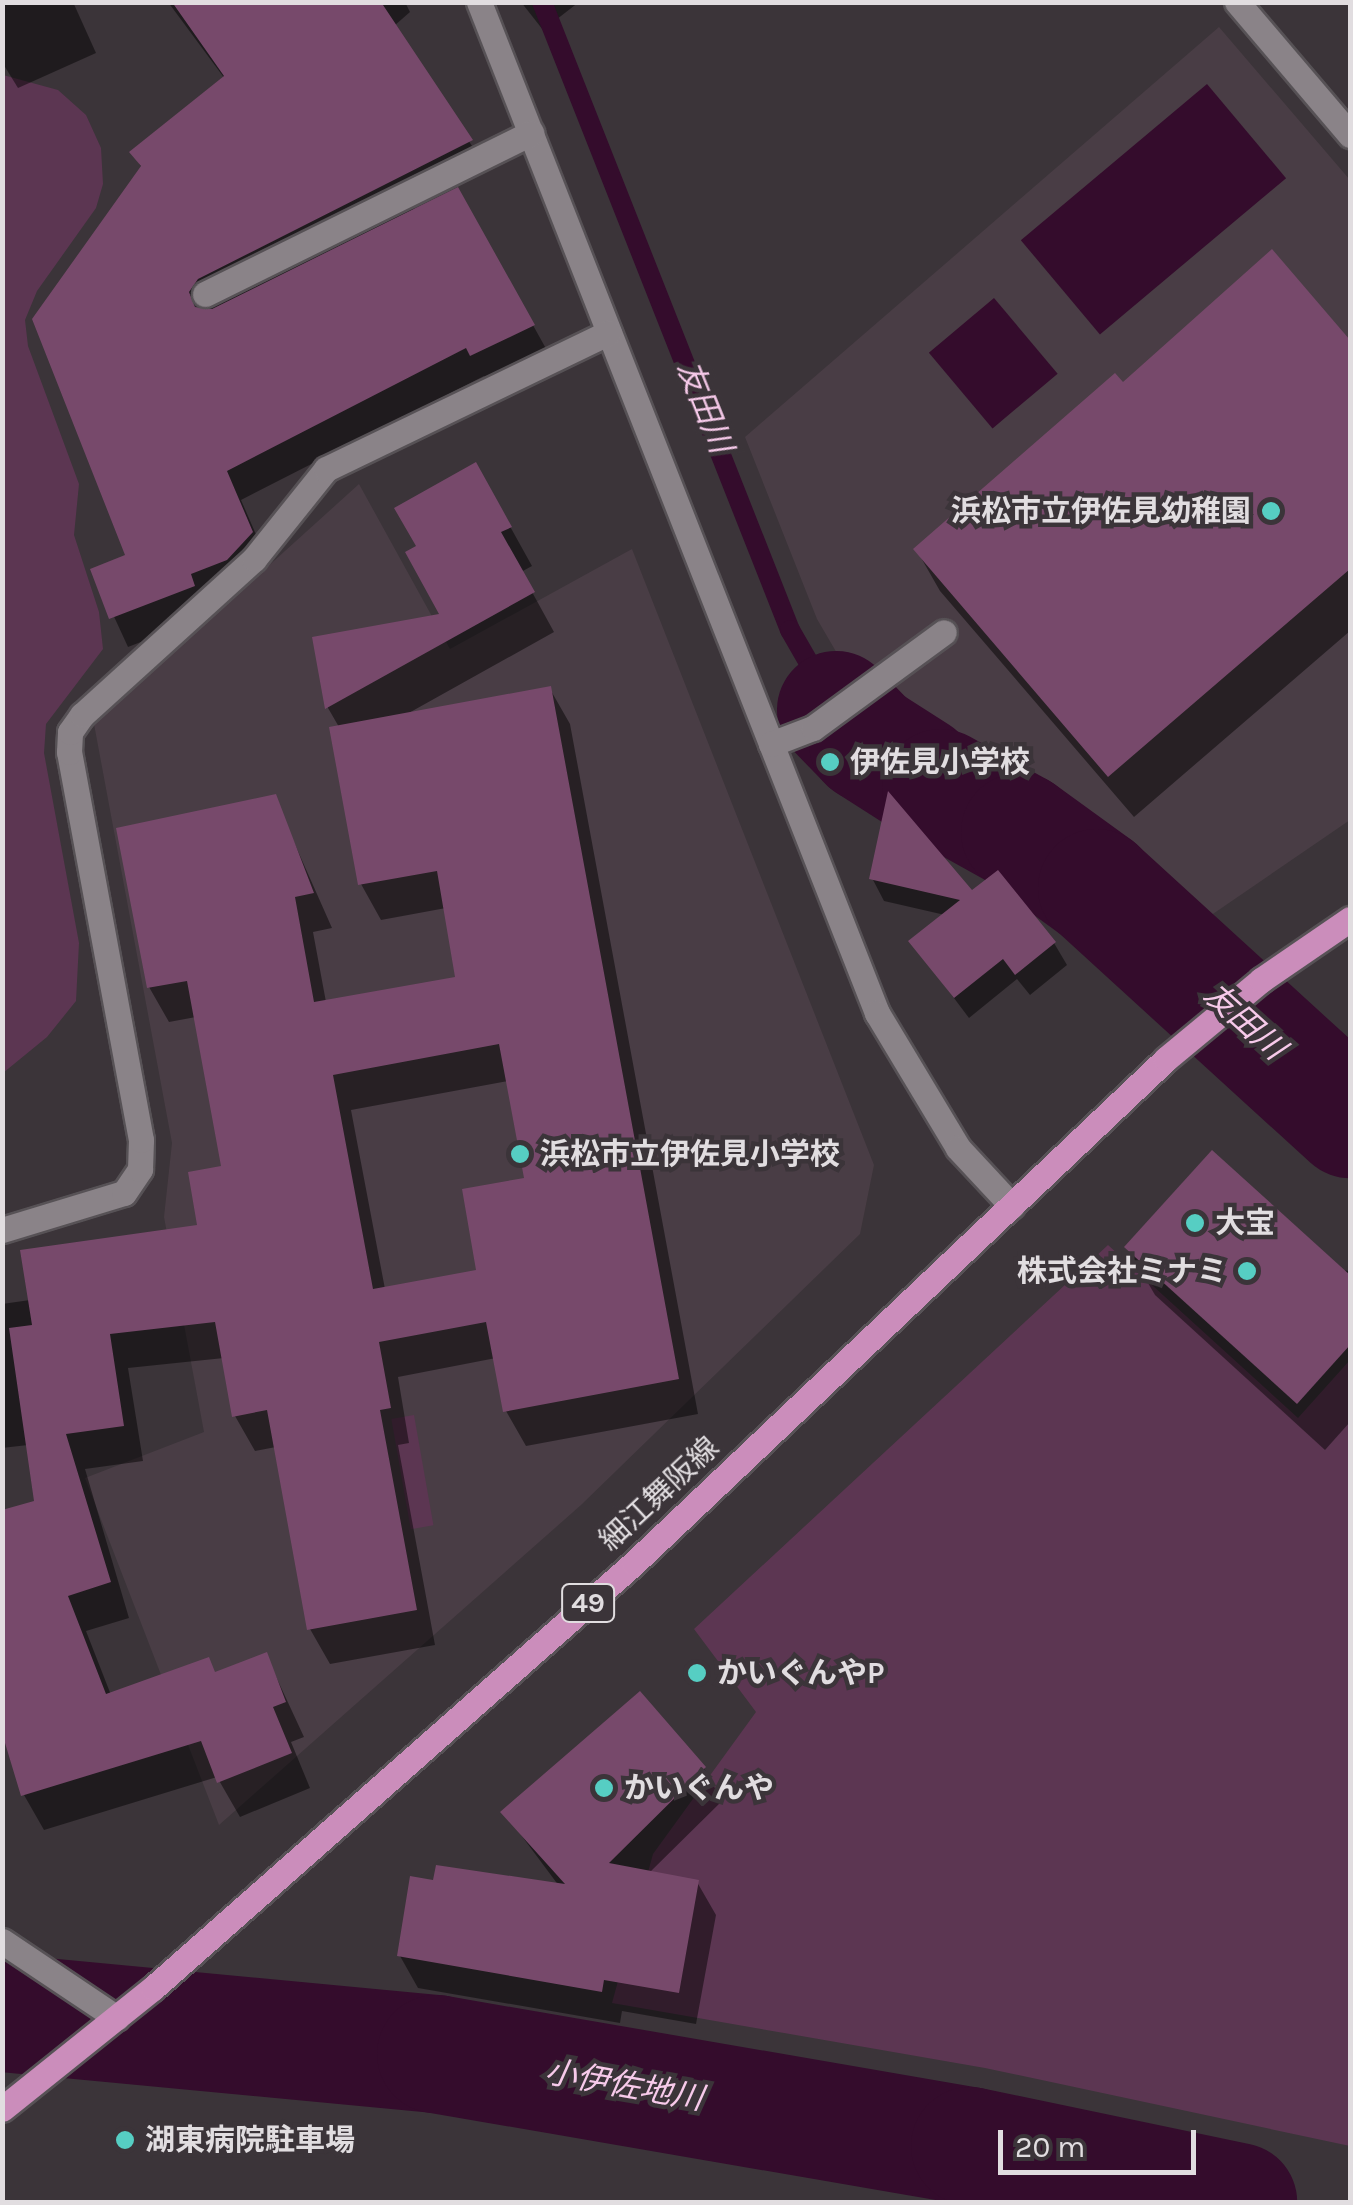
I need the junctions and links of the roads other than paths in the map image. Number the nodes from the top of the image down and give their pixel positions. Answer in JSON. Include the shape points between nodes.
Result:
{"nodes":[{"id":1,"x":479,"y":2,"type":"edge"},
{"id":2,"x":1237,"y":2,"type":"edge"},
{"id":3,"x":531,"y":134,"type":"junction"},
{"id":4,"x":1350,"y":135,"type":"edge"},
{"id":5,"x":205,"y":294,"type":"dead end"},
{"id":6,"x":609,"y":332,"type":"junction"},
{"id":7,"x":944,"y":632,"type":"dead end"},
{"id":8,"x":771,"y":744,"type":"junction"},
{"id":9,"x":1350,"y":919,"type":"edge"},
{"id":10,"x":1012,"y":1206,"type":"junction"},
{"id":11,"x":2,"y":1230,"type":"edge"},
{"id":12,"x":2,"y":1942,"type":"edge"},
{"id":13,"x":117,"y":2018,"type":"junction"},
{"id":14,"x":2,"y":2109,"type":"edge"}],
"edges":[{"from":1,"to":3,"type":"street"},
{"from":2,"to":4,"type":"street"},
{"from":3,"to":5,"type":"street"},
{"from":3,"to":6,"type":"street"},
{"from":6,"to":8,"type":"street"},
{"from":6,"to":11,"type":"street","via":[[326,469],[254,559],[70,732],[141,1140],[140,1169],[124,1193]]},
{"from":7,"to":8,"type":"street","via":[[813,728]]},
{"from":8,"to":10,"type":"street","via":[[877,1014],[958,1148]]},
{"from":9,"to":10,"type":"main road","name":"細江舞阪線","number":"49","via":[[1206,1025]]},
{"from":10,"to":13,"type":"main road","name":"細江舞阪線","number":"49","via":[[634,1563]]},
{"from":12,"to":13,"type":"street"},
{"from":13,"to":14,"type":"main road","name":"細江舞阪線","number":"49"}]}
